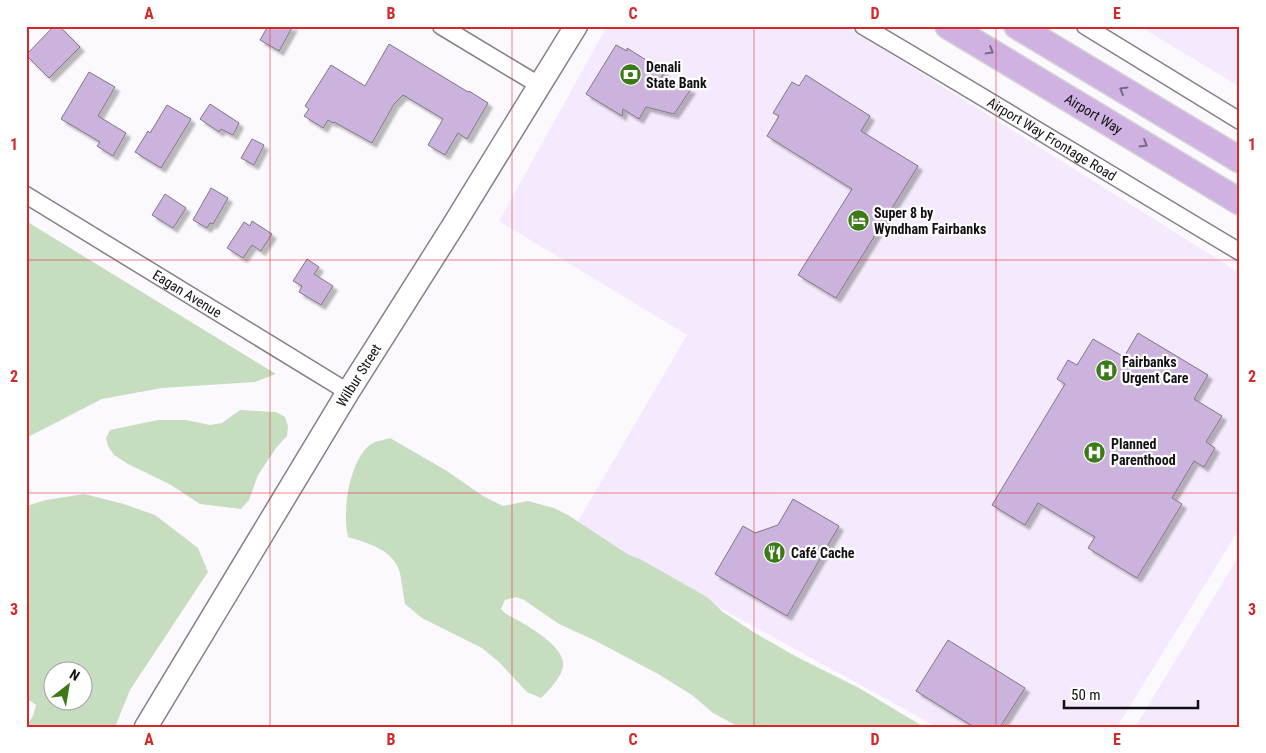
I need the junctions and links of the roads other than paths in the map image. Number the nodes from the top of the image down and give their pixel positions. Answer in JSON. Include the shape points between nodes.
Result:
{"nodes":[{"id":1,"x":441,"y":26,"type":"edge"},
{"id":2,"x":576,"y":26,"type":"edge"},
{"id":3,"x":863,"y":26,"type":"edge"},
{"id":4,"x":948,"y":26,"type":"edge"},
{"id":5,"x":1017,"y":26,"type":"edge"},
{"id":6,"x":1085,"y":26,"type":"edge"},
{"id":7,"x":539,"y":85,"type":"junction"},
{"id":8,"x":1240,"y":121,"type":"edge"},
{"id":9,"x":1240,"y":160,"type":"edge"},
{"id":10,"x":26,"y":195,"type":"edge"},
{"id":11,"x":1240,"y":202,"type":"edge"},
{"id":12,"x":1240,"y":252,"type":"edge"},
{"id":13,"x":348,"y":392,"type":"junction"},
{"id":14,"x":146,"y":727,"type":"edge"}],
"edges":[{"from":1,"to":7,"type":"street"},
{"from":2,"to":7,"type":"street","name":"Wilbur Street"},
{"from":3,"to":12,"type":"street","name":"Airport Way Frontage Road"},
{"from":4,"to":11,"type":"main road","name":"Airport Way","one_way":true},
{"from":9,"to":5,"type":"main road","one_way":true},
{"from":6,"to":8,"type":"street"},
{"from":7,"to":13,"type":"street","name":"Wilbur Street"},
{"from":10,"to":13,"type":"street","name":"Eagan Avenue"},
{"from":13,"to":14,"type":"street","name":"Wilbur Street"}]}
